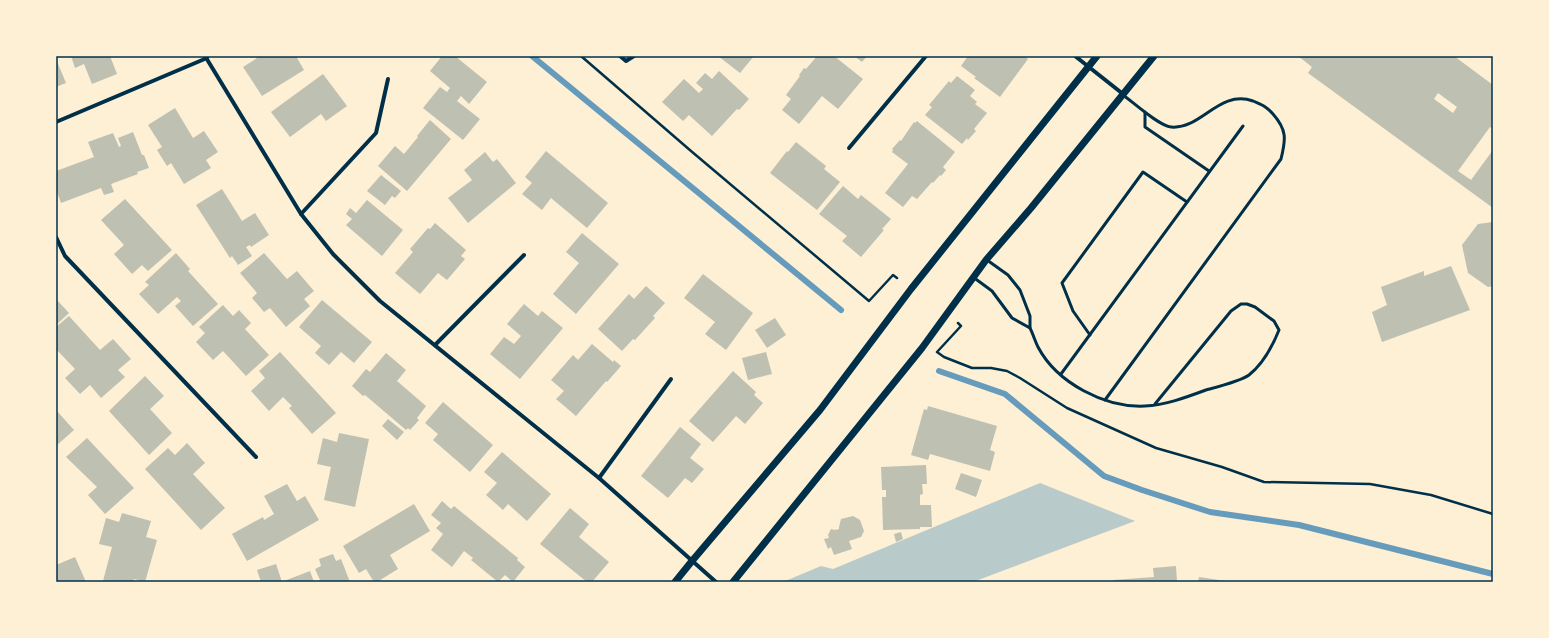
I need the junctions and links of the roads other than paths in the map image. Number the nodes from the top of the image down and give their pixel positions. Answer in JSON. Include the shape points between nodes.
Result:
{"nodes":[{"id":1,"x":620,"y":56,"type":"edge"},
{"id":2,"x":634,"y":56,"type":"edge"},
{"id":3,"x":926,"y":56,"type":"edge"},
{"id":4,"x":1075,"y":56,"type":"edge"},
{"id":5,"x":1097,"y":56,"type":"edge"},
{"id":6,"x":1154,"y":56,"type":"edge"},
{"id":7,"x":206,"y":57,"type":"edge"},
{"id":8,"x":1088,"y":67,"type":"junction"},
{"id":9,"x":388,"y":79,"type":"dead end"},
{"id":10,"x":1123,"y":94,"type":"junction"},
{"id":11,"x":1145,"y":112,"type":"junction"},
{"id":12,"x":56,"y":122,"type":"edge"},
{"id":13,"x":1243,"y":126,"type":"dead end"},
{"id":14,"x":849,"y":148,"type":"dead end"},
{"id":15,"x":1209,"y":171,"type":"junction"},
{"id":16,"x":1187,"y":202,"type":"junction"},
{"id":17,"x":301,"y":214,"type":"junction"},
{"id":18,"x":56,"y":238,"type":"edge"},
{"id":19,"x":524,"y":255,"type":"dead end"},
{"id":20,"x":986,"y":260,"type":"junction"},
{"id":21,"x":973,"y":277,"type":"junction"},
{"id":22,"x":1030,"y":328,"type":"junction"},
{"id":23,"x":1090,"y":335,"type":"junction"},
{"id":24,"x":435,"y":346,"type":"junction"},
{"id":25,"x":1061,"y":374,"type":"junction"},
{"id":26,"x":671,"y":379,"type":"dead end"},
{"id":27,"x":1105,"y":400,"type":"junction"},
{"id":28,"x":1155,"y":404,"type":"junction"},
{"id":29,"x":256,"y":457,"type":"dead end"},
{"id":30,"x":599,"y":478,"type":"junction"},
{"id":31,"x":692,"y":561,"type":"junction"},
{"id":32,"x":676,"y":582,"type":"edge"},
{"id":33,"x":716,"y":582,"type":"edge"},
{"id":34,"x":732,"y":582,"type":"edge"}],
"edges":[{"from":1,"to":2,"type":"street","via":[[626,61]]},
{"from":3,"to":14,"type":"street"},
{"from":4,"to":8,"type":"street"},
{"from":5,"to":8,"type":"street"},
{"from":6,"to":10,"type":"street"},
{"from":7,"to":12,"type":"street"},
{"from":7,"to":17,"type":"street"},
{"from":8,"to":10,"type":"street"},
{"from":8,"to":31,"type":"street","via":[[911,289],[820,410]]},
{"from":9,"to":17,"type":"street","via":[[376,133]]},
{"from":10,"to":11,"type":"lane"},
{"from":10,"to":20,"type":"street"},
{"from":11,"to":15,"type":"lane","via":[[1145,127]]},
{"from":11,"to":27,"type":"lane","via":[[1170,127],[1188,125],[1223,102],[1243,98],[1266,106],[1282,124],[1285,143],[1281,159]]},
{"from":13,"to":15,"type":"lane"},
{"from":15,"to":16,"type":"lane"},
{"from":16,"to":23,"type":"lane"},
{"from":16,"to":23,"type":"lane","via":[[1143,172],[1062,283],[1073,311]]},
{"from":17,"to":24,"type":"street","via":[[333,254],[380,301]]},
{"from":18,"to":29,"type":"street","via":[[65,256]]},
{"from":19,"to":24,"type":"street"},
{"from":20,"to":21,"type":"street"},
{"from":20,"to":22,"type":"lane","via":[[1008,275],[1020,290],[1030,316]]},
{"from":21,"to":22,"type":"lane","via":[[992,291],[1012,318]]},
{"from":21,"to":34,"type":"street","via":[[922,348]]},
{"from":22,"to":25,"type":"lane","via":[[1038,348]]},
{"from":23,"to":25,"type":"lane"},
{"from":24,"to":30,"type":"street"},
{"from":25,"to":27,"type":"lane","via":[[1069,382]]},
{"from":26,"to":30,"type":"street"},
{"from":27,"to":28,"type":"lane","via":[[1145,406]]},
{"from":28,"to":28,"type":"lane","via":[[1178,400],[1248,375],[1263,360],[1276,339],[1279,330],[1274,321],[1248,304],[1241,304],[1230,311]]},
{"from":30,"to":31,"type":"street"},
{"from":31,"to":32,"type":"street"},
{"from":31,"to":33,"type":"street"}]}
